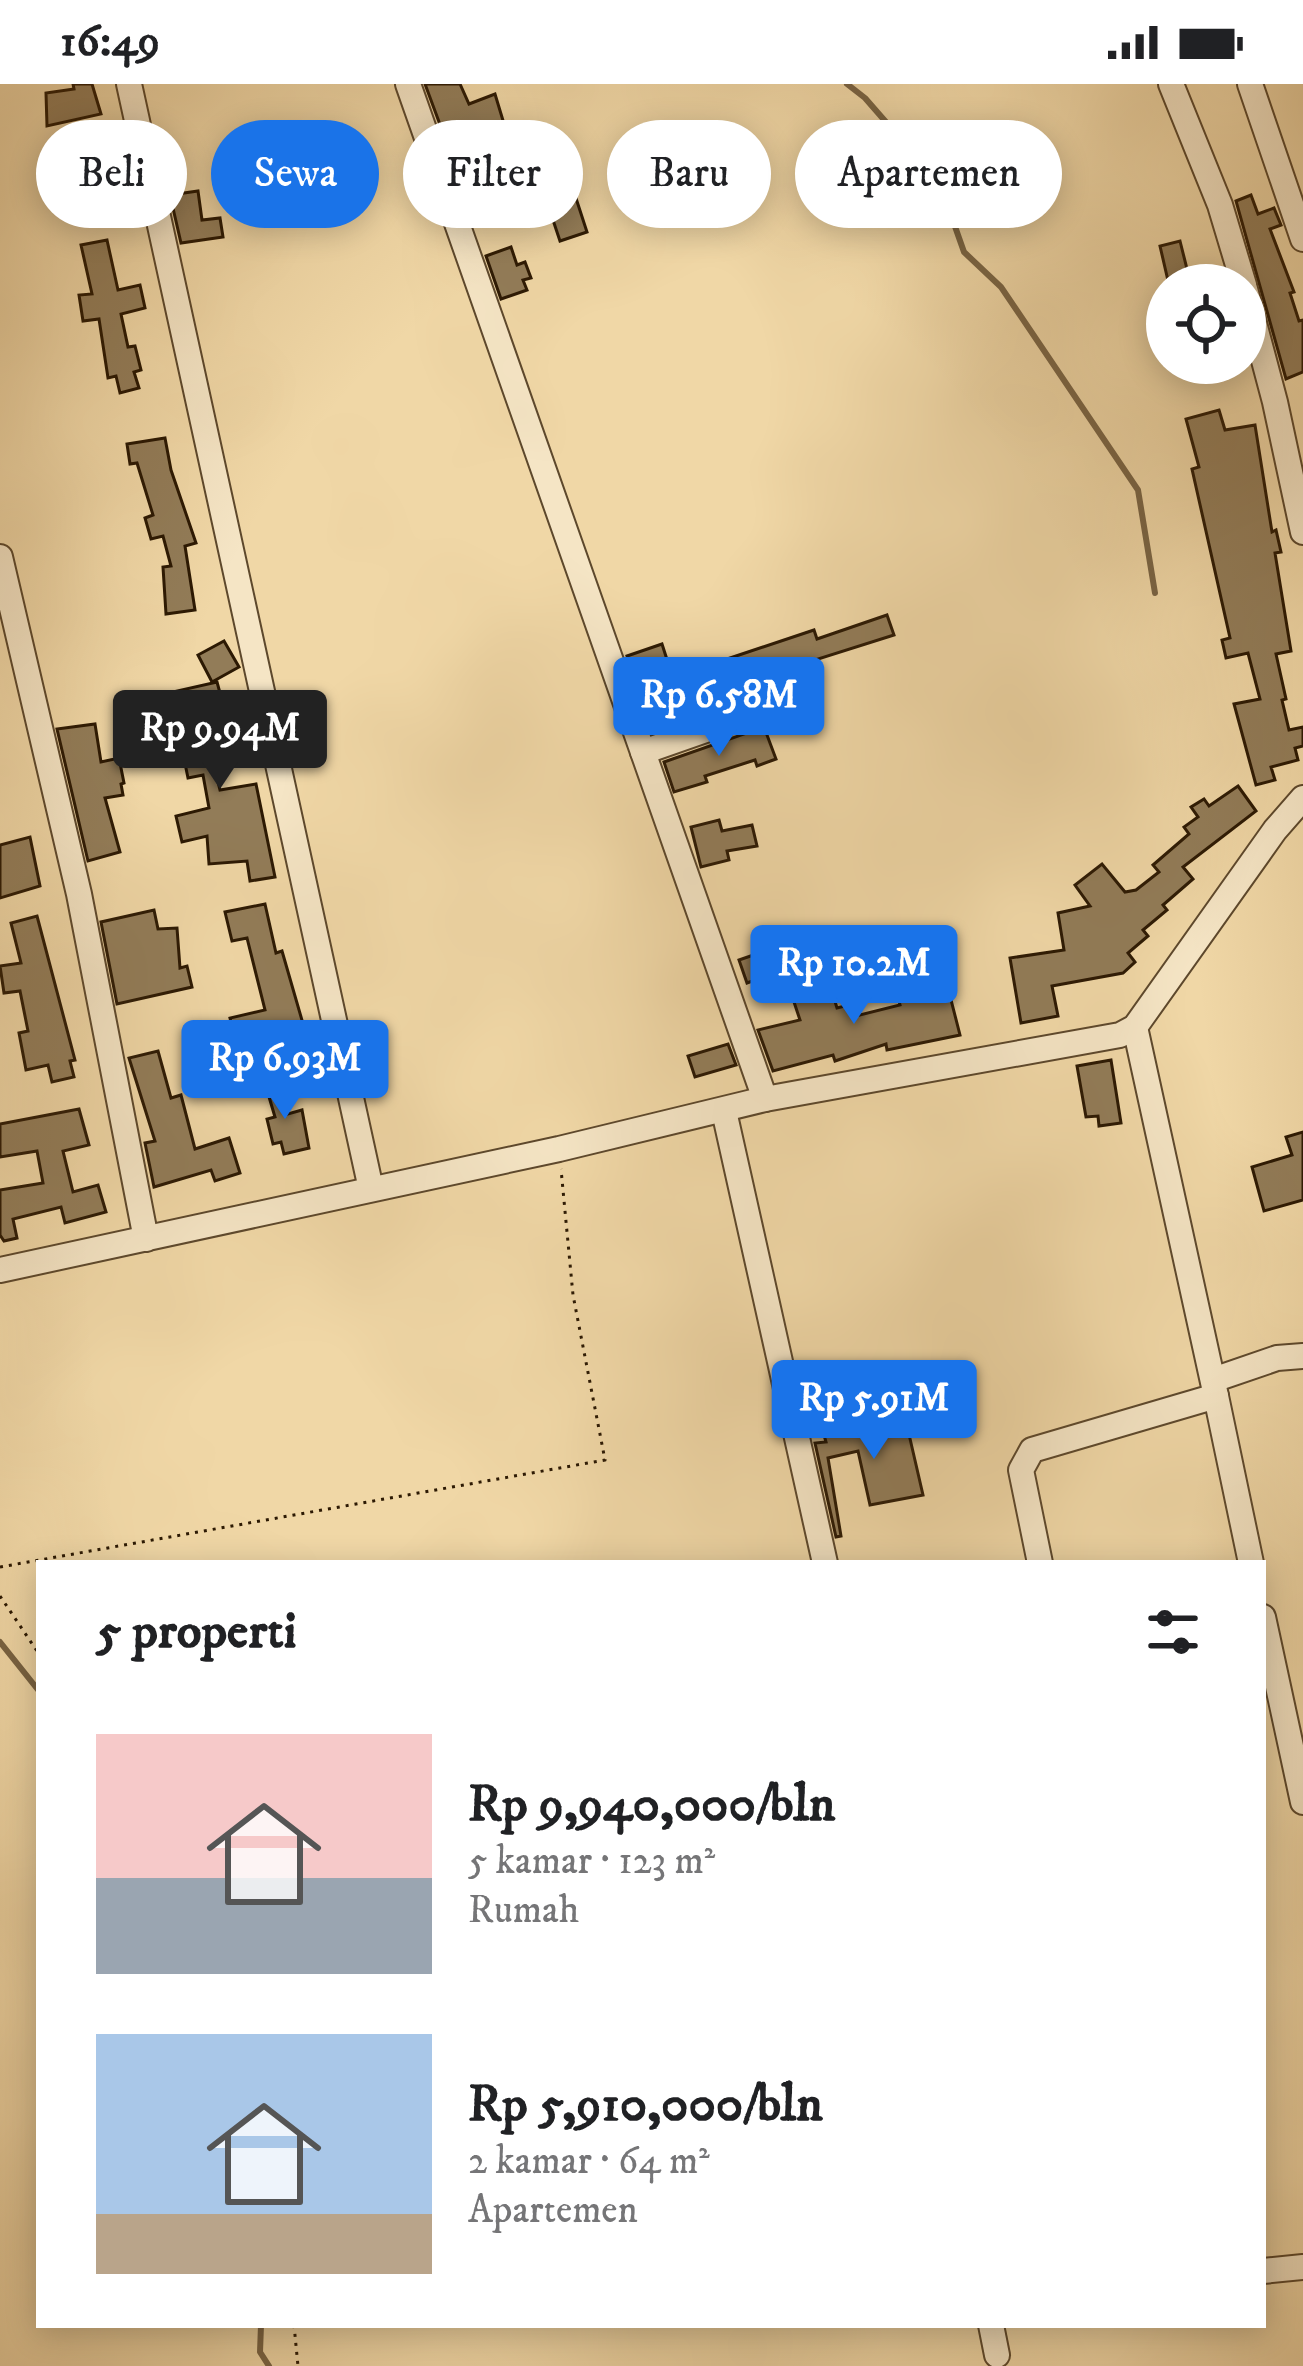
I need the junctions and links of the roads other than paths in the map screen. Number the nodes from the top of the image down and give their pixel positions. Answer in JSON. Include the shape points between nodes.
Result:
{"nodes":[{"id":1,"x":129,"y":84,"type":"edge"},
{"id":2,"x":409,"y":84,"type":"edge"},
{"id":3,"x":1171,"y":84,"type":"edge"},
{"id":4,"x":1250,"y":84,"type":"edge"},
{"id":5,"x":1303,"y":238,"type":"edge"},
{"id":6,"x":1238,"y":264,"type":"edge"},
{"id":7,"x":1266,"y":368,"type":"edge"},
{"id":8,"x":1303,"y":532,"type":"edge"},
{"id":9,"x":0,"y":557,"type":"edge"},
{"id":10,"x":788,"y":701,"type":"dead end"},
{"id":11,"x":643,"y":752,"type":"junction"},
{"id":12,"x":1303,"y":798,"type":"edge"},
{"id":13,"x":1135,"y":1028,"type":"junction"},
{"id":14,"x":765,"y":1099,"type":"junction"},
{"id":15,"x":724,"y":1111,"type":"junction"},
{"id":16,"x":371,"y":1189,"type":"junction"},
{"id":17,"x":146,"y":1239,"type":"junction"},
{"id":18,"x":0,"y":1270,"type":"edge"},
{"id":19,"x":1303,"y":1356,"type":"edge"},
{"id":20,"x":1214,"y":1388,"type":"junction"},
{"id":21,"x":824,"y":1560,"type":"edge"},
{"id":22,"x":1039,"y":1560,"type":"edge"},
{"id":23,"x":1250,"y":1560,"type":"edge"},
{"id":24,"x":1266,"y":1631,"type":"edge"},
{"id":25,"x":1303,"y":1802,"type":"edge"},
{"id":26,"x":1303,"y":2266,"type":"edge"},
{"id":27,"x":1266,"y":2270,"type":"edge"},
{"id":28,"x":992,"y":2328,"type":"edge"},
{"id":29,"x":997,"y":2355,"type":"dead end"}],
"edges":[{"from":1,"to":16,"type":"street"},
{"from":2,"to":11,"type":"street"},
{"from":3,"to":6,"type":"street"},
{"from":4,"to":5,"type":"street"},
{"from":7,"to":8,"type":"street"},
{"from":9,"to":17,"type":"street","via":[[79,894]]},
{"from":10,"to":11,"type":"street"},
{"from":11,"to":14,"type":"street"},
{"from":12,"to":13,"type":"street"},
{"from":13,"to":14,"type":"street"},
{"from":13,"to":20,"type":"street"},
{"from":14,"to":15,"type":"street"},
{"from":15,"to":16,"type":"street"},
{"from":15,"to":21,"type":"street"},
{"from":16,"to":17,"type":"street"},
{"from":17,"to":18,"type":"street"},
{"from":19,"to":20,"type":"street","via":[[1276,1358]]},
{"from":20,"to":22,"type":"street","via":[[1032,1450],[1021,1470]]},
{"from":20,"to":23,"type":"street"},
{"from":24,"to":25,"type":"street"},
{"from":26,"to":27,"type":"street"},
{"from":28,"to":29,"type":"street"}]}
